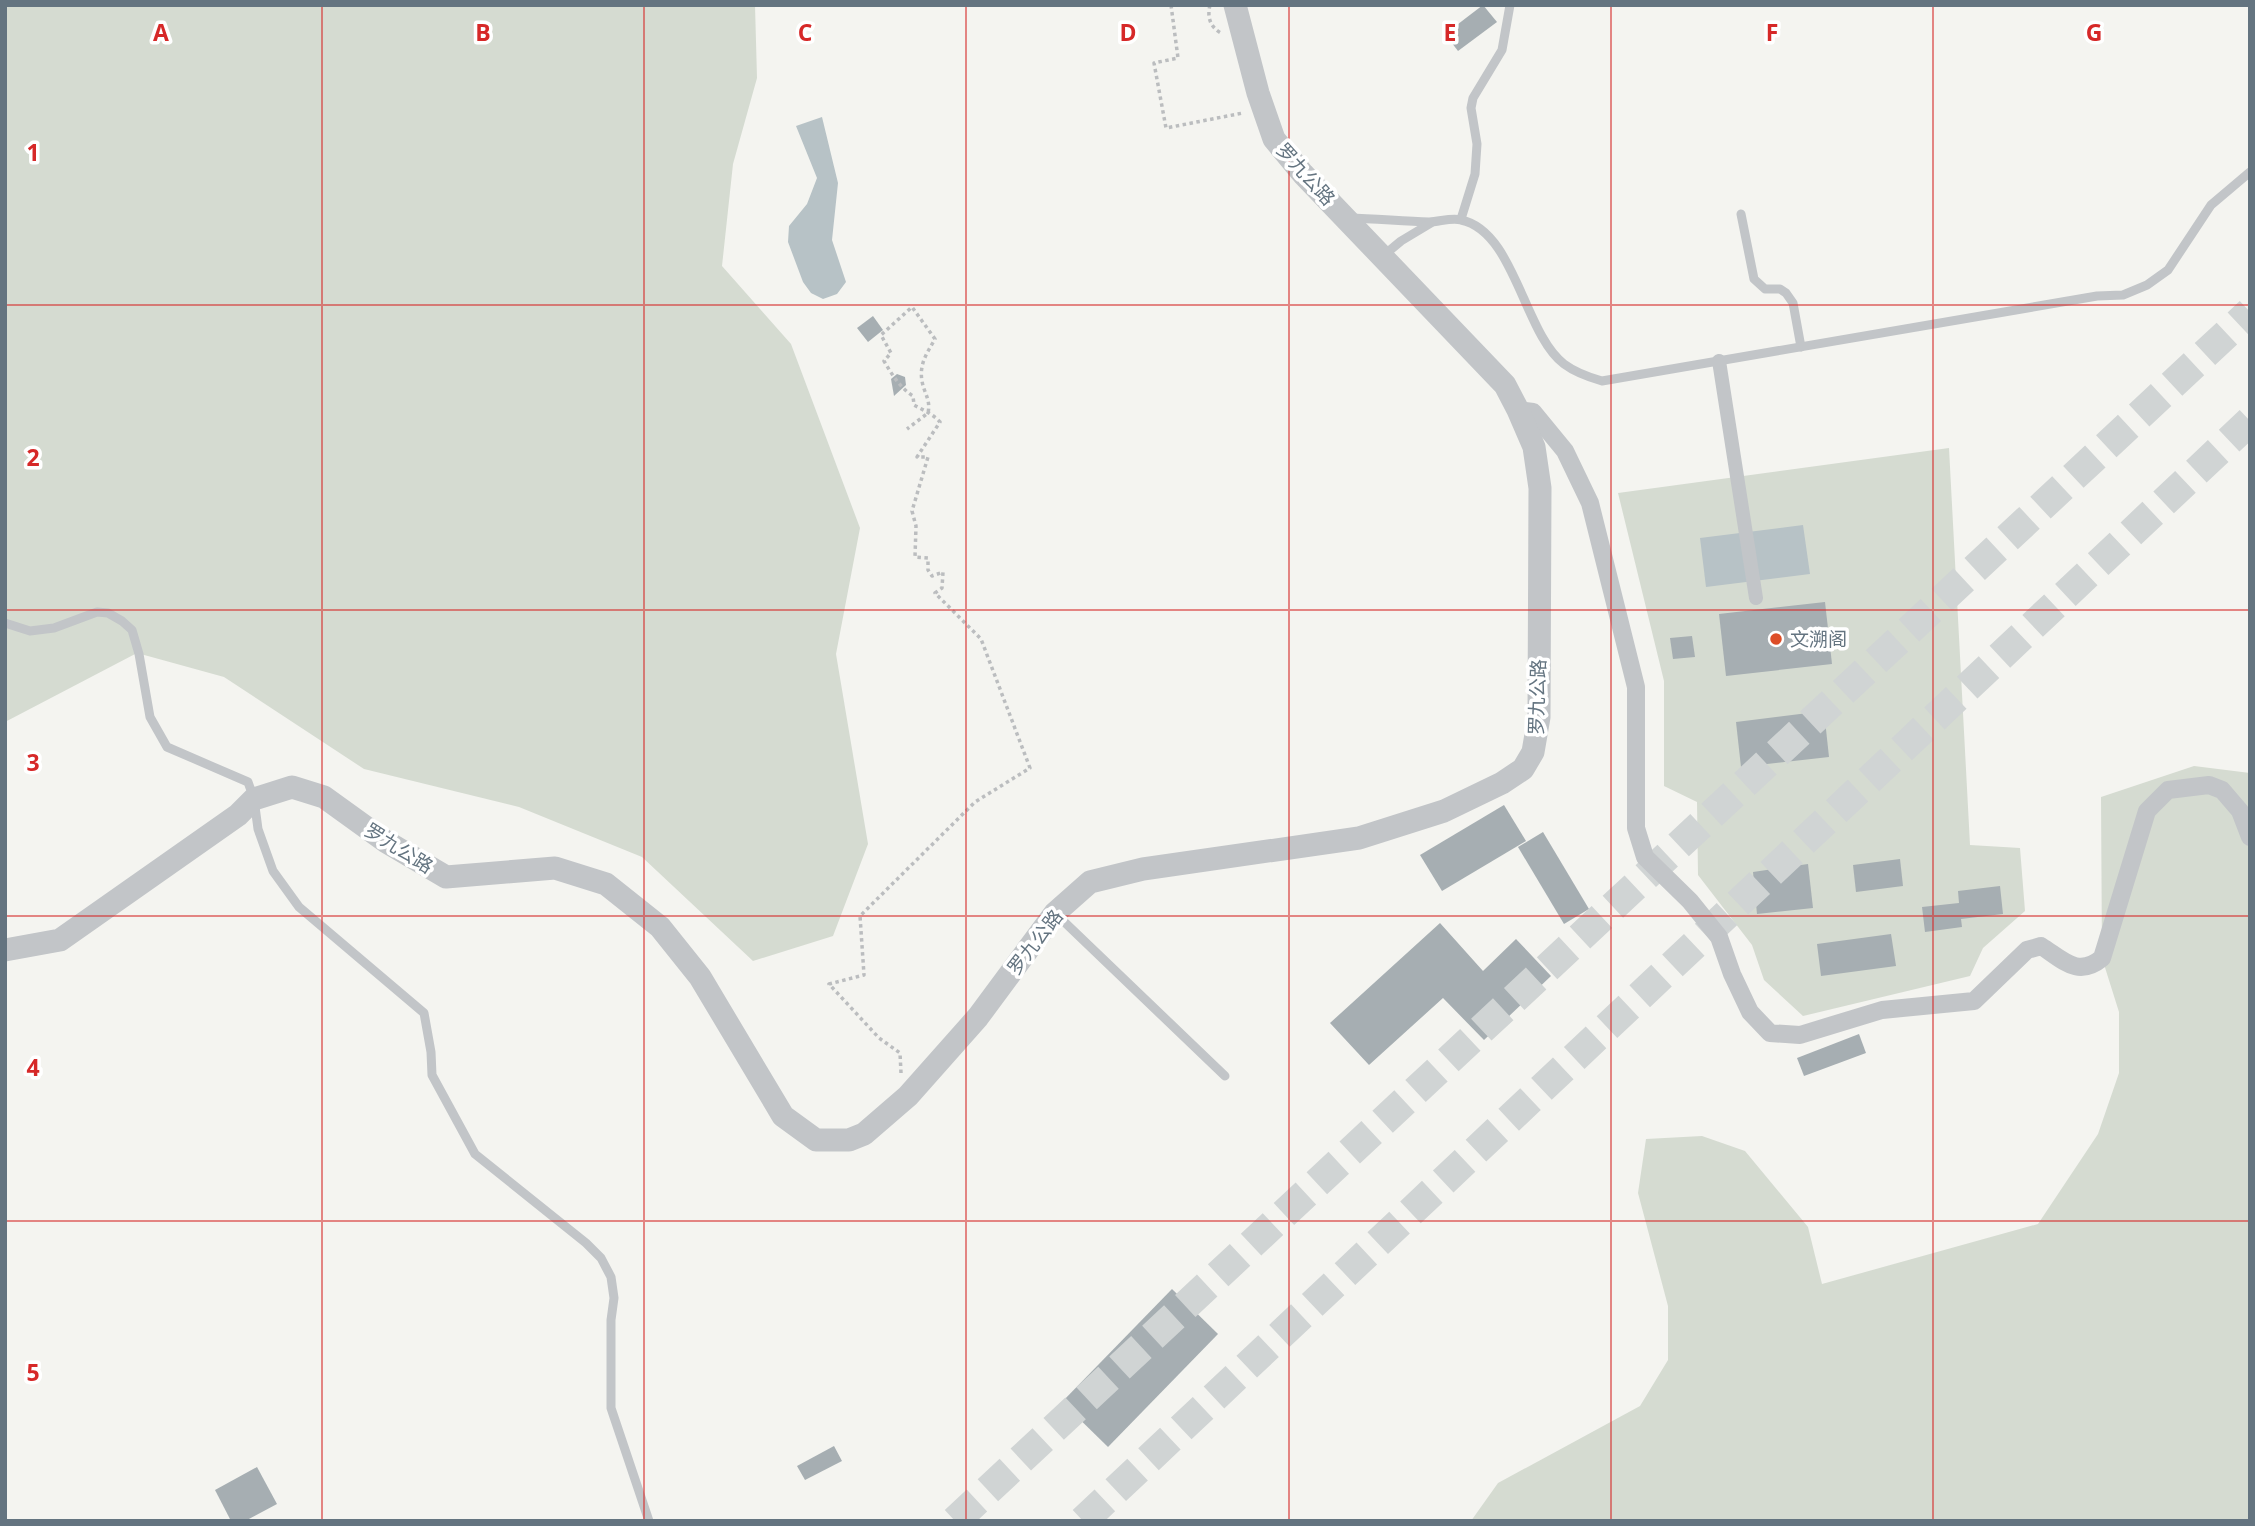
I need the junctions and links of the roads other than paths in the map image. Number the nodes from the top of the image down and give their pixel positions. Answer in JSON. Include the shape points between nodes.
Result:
{"nodes":[{"id":1,"x":1235,"y":5,"type":"edge"},
{"id":2,"x":1510,"y":5,"type":"edge"},
{"id":3,"x":2250,"y":172,"type":"edge"},
{"id":4,"x":1741,"y":214,"type":"dead end"},
{"id":5,"x":1346,"y":218,"type":"junction"},
{"id":6,"x":1461,"y":219,"type":"junction"},
{"id":7,"x":1433,"y":222,"type":"junction"},
{"id":8,"x":1383,"y":257,"type":"junction"},
{"id":9,"x":1801,"y":346,"type":"junction"},
{"id":10,"x":1719,"y":361,"type":"junction"},
{"id":11,"x":1518,"y":410,"type":"junction"},
{"id":12,"x":1755,"y":594,"type":"dead end"},
{"id":13,"x":5,"y":623,"type":"edge"},
{"id":14,"x":254,"y":799,"type":"junction"},
{"id":15,"x":2250,"y":836,"type":"edge"},
{"id":16,"x":1055,"y":913,"type":"junction"},
{"id":17,"x":5,"y":950,"type":"edge"},
{"id":18,"x":1225,"y":1076,"type":"dead end"},
{"id":19,"x":649,"y":1521,"type":"edge"}],
"edges":[{"from":1,"to":5,"type":"street","name":"罗九公路","via":[[1274,139]]},
{"from":2,"to":6,"type":"lane","via":[[1502,50],[1473,97],[1475,174]]},
{"from":3,"to":9,"type":"lane","via":[[2211,205],[2168,270],[2123,295]]},
{"from":4,"to":9,"type":"lane","via":[[1754,279],[1765,289],[1780,289],[1790,298]]},
{"from":5,"to":7,"type":"lane"},
{"from":5,"to":8,"type":"street","name":"罗九公路"},
{"from":6,"to":7,"type":"lane"},
{"from":6,"to":10,"type":"lane","via":[[1494,243],[1547,346],[1581,375],[1602,381]]},
{"from":7,"to":8,"type":"lane"},
{"from":8,"to":11,"type":"street","name":"罗九公路","via":[[1505,384]]},
{"from":9,"to":10,"type":"lane"},
{"from":10,"to":12,"type":"street"},
{"from":11,"to":15,"type":"street","via":[[1533,412],[1565,451],[1590,503],[1636,687],[1636,828],[1645,857],[1719,937],[1750,1012],[1770,1033],[1800,1035],[1882,1010],[1974,1001],[2027,950],[2041,946],[2077,968],[2091,968],[2102,958],[2147,811],[2168,790],[2209,785],[2222,790],[2240,811]]},
{"from":11,"to":16,"type":"street","name":"罗九公路","via":[[1534,447],[1540,488],[1539,717],[1534,752],[1523,769],[1444,811],[1359,838],[1143,869],[1090,882]]},
{"from":13,"to":14,"type":"lane","via":[[30,631],[54,628],[97,612],[108,612],[122,621],[132,630],[150,717],[167,747],[248,782]]},
{"from":14,"to":16,"type":"street","name":"罗九公路","via":[[292,787],[324,797],[446,877],[555,868],[606,884],[660,927],[700,977],[783,1116],[816,1140],[849,1140],[864,1133],[908,1097],[978,1017]]},
{"from":14,"to":17,"type":"street","name":"罗九公路","via":[[238,815],[60,940]]},
{"from":14,"to":19,"type":"lane","via":[[258,829],[273,871],[299,907],[424,1013],[432,1075],[475,1154],[601,1258],[611,1277],[614,1298],[611,1408]]},
{"from":16,"to":18,"type":"lane"}]}
